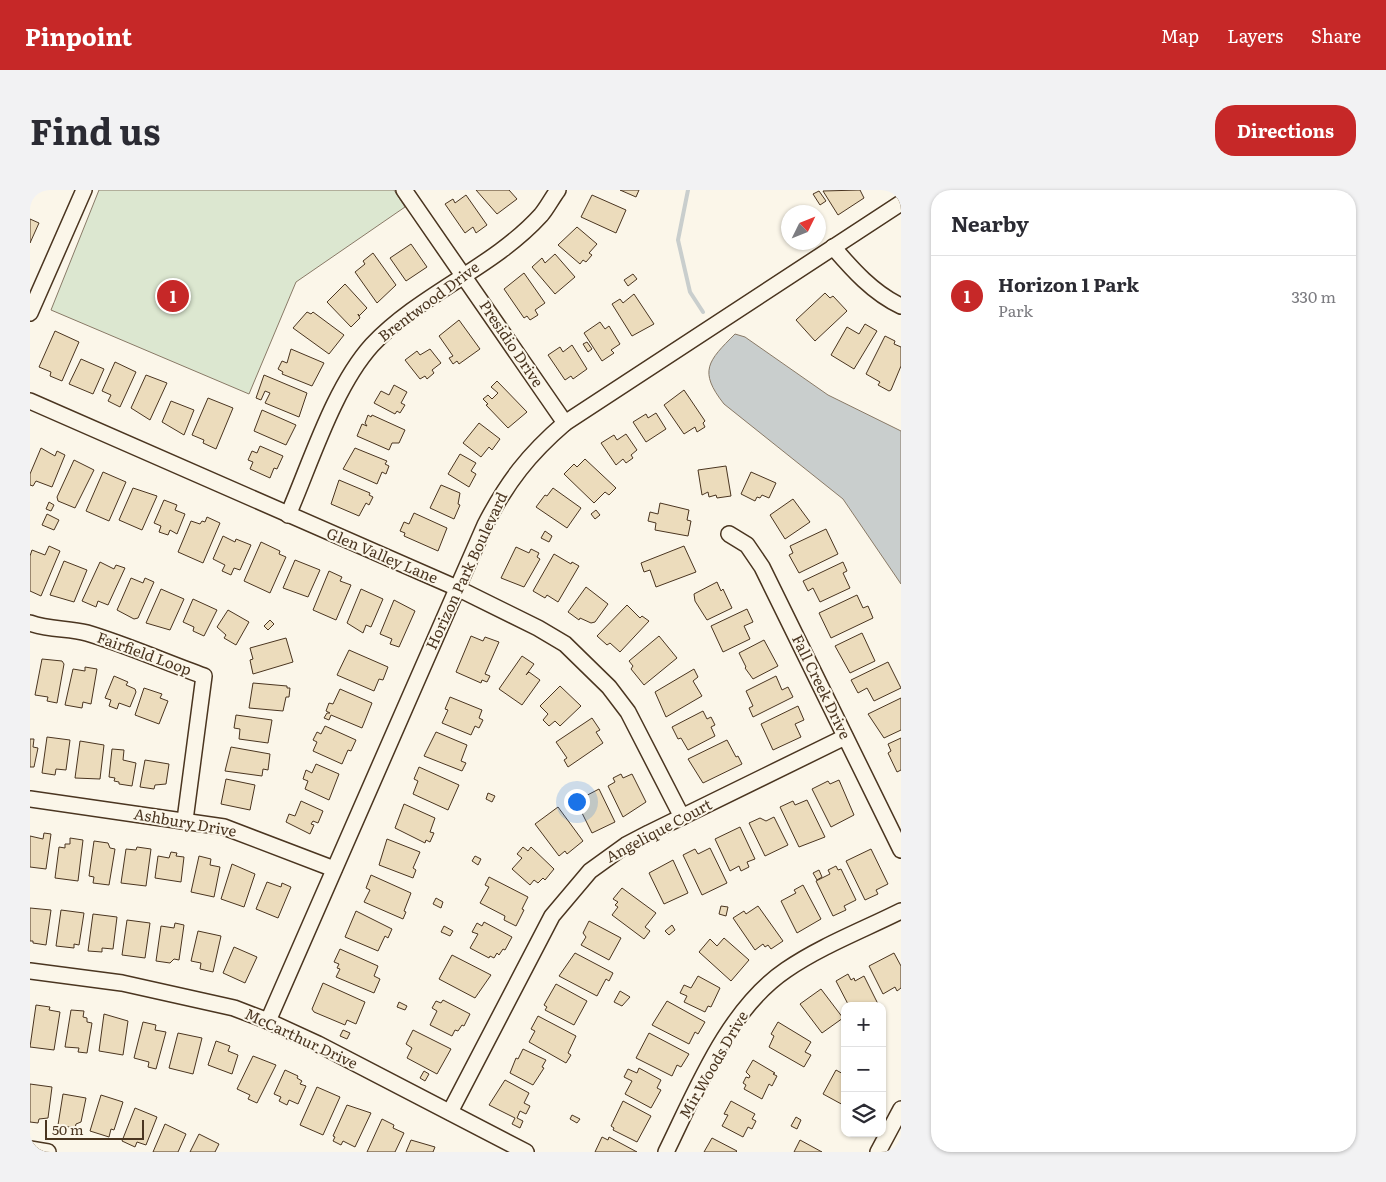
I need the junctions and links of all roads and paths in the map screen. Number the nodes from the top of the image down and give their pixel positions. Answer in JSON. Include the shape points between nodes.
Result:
{"nodes":[{"id":1,"x":84,"y":190,"type":"edge"},
{"id":2,"x":404,"y":190,"type":"edge"},
{"id":3,"x":558,"y":190,"type":"edge"},
{"id":4,"x":901,"y":202,"type":"edge"},
{"id":5,"x":833,"y":247,"type":"junction"},
{"id":6,"x":464,"y":275,"type":"junction"},
{"id":7,"x":35,"y":289,"type":"edge"},
{"id":8,"x":901,"y":306,"type":"edge"},
{"id":9,"x":30,"y":313,"type":"edge"},
{"id":10,"x":30,"y":401,"type":"edge"},
{"id":11,"x":565,"y":423,"type":"junction"},
{"id":12,"x":288,"y":515,"type":"junction"},
{"id":13,"x":729,"y":534,"type":"dead end"},
{"id":14,"x":457,"y":588,"type":"junction"},
{"id":15,"x":30,"y":623,"type":"edge"},
{"id":16,"x":845,"y":737,"type":"junction"},
{"id":17,"x":30,"y":800,"type":"edge"},
{"id":18,"x":682,"y":817,"type":"junction"},
{"id":19,"x":185,"y":820,"type":"junction"},
{"id":20,"x":901,"y":850,"type":"edge"},
{"id":21,"x":334,"y":869,"type":"junction"},
{"id":22,"x":901,"y":911,"type":"edge"},
{"id":23,"x":30,"y":971,"type":"edge"},
{"id":24,"x":268,"y":1021,"type":"junction"},
{"id":25,"x":901,"y":1109,"type":"edge"},
{"id":26,"x":450,"y":1112,"type":"junction"},
{"id":27,"x":30,"y":1149,"type":"edge"},
{"id":28,"x":48,"y":1152,"type":"edge"},
{"id":29,"x":526,"y":1152,"type":"edge"},
{"id":30,"x":666,"y":1152,"type":"edge"},
{"id":31,"x":878,"y":1152,"type":"edge"}],
"edges":[{"from":1,"to":7,"type":"street"},
{"from":2,"to":6,"type":"street","name":"Presidio Drive"},
{"from":3,"to":6,"type":"street","name":"Brentwood Drive","via":[[542,214],[518,237]]},
{"from":4,"to":5,"type":"street","name":"Horizon Park Boulevard"},
{"from":5,"to":8,"type":"street","via":[[852,269]]},
{"from":5,"to":11,"type":"street","name":"Horizon Park Boulevard"},
{"from":6,"to":11,"type":"street","name":"Presidio Drive"},
{"from":6,"to":12,"type":"street","name":"Brentwood Drive","via":[[372,345],[337,399]]},
{"from":7,"to":9,"type":"street"},
{"from":10,"to":12,"type":"street","name":"Glen Valley Lane"},
{"from":11,"to":14,"type":"street","name":"Horizon Park Boulevard","via":[[539,445],[500,495]]},
{"from":12,"to":14,"type":"street","name":"Glen Valley Lane"},
{"from":13,"to":16,"type":"street","name":"Fall Creek Drive","via":[[748,545],[762,567]]},
{"from":14,"to":18,"type":"street","name":"Glen Valley Lane","via":[[538,628],[565,644],[587,664],[628,712]]},
{"from":14,"to":21,"type":"street","name":"Horizon Park Boulevard"},
{"from":15,"to":19,"type":"street","name":"Fairfield Loop","via":[[108,639],[204,676]]},
{"from":16,"to":18,"type":"street","name":"Angelique Court"},
{"from":16,"to":20,"type":"street","name":"Fall Creek Drive"},
{"from":17,"to":19,"type":"street","name":"Ashbury Drive"},
{"from":18,"to":26,"type":"street","name":"Angelique Court","via":[[626,845],[590,871],[571,890],[552,916]]},
{"from":19,"to":21,"type":"street","name":"Ashbury Drive","via":[[252,836]]},
{"from":21,"to":24,"type":"street","name":"Horizon Park Boulevard"},
{"from":22,"to":30,"type":"street","name":"Mir Woods Drive","via":[[814,953],[768,984],[731,1029]]},
{"from":23,"to":24,"type":"street","name":"McCarthur Drive","via":[[122,983],[234,1008]]},
{"from":24,"to":26,"type":"street","name":"McCarthur Drive"},
{"from":25,"to":31,"type":"street"},
{"from":26,"to":29,"type":"street","name":"McCarthur Drive"},
{"from":27,"to":28,"type":"street"}]}
